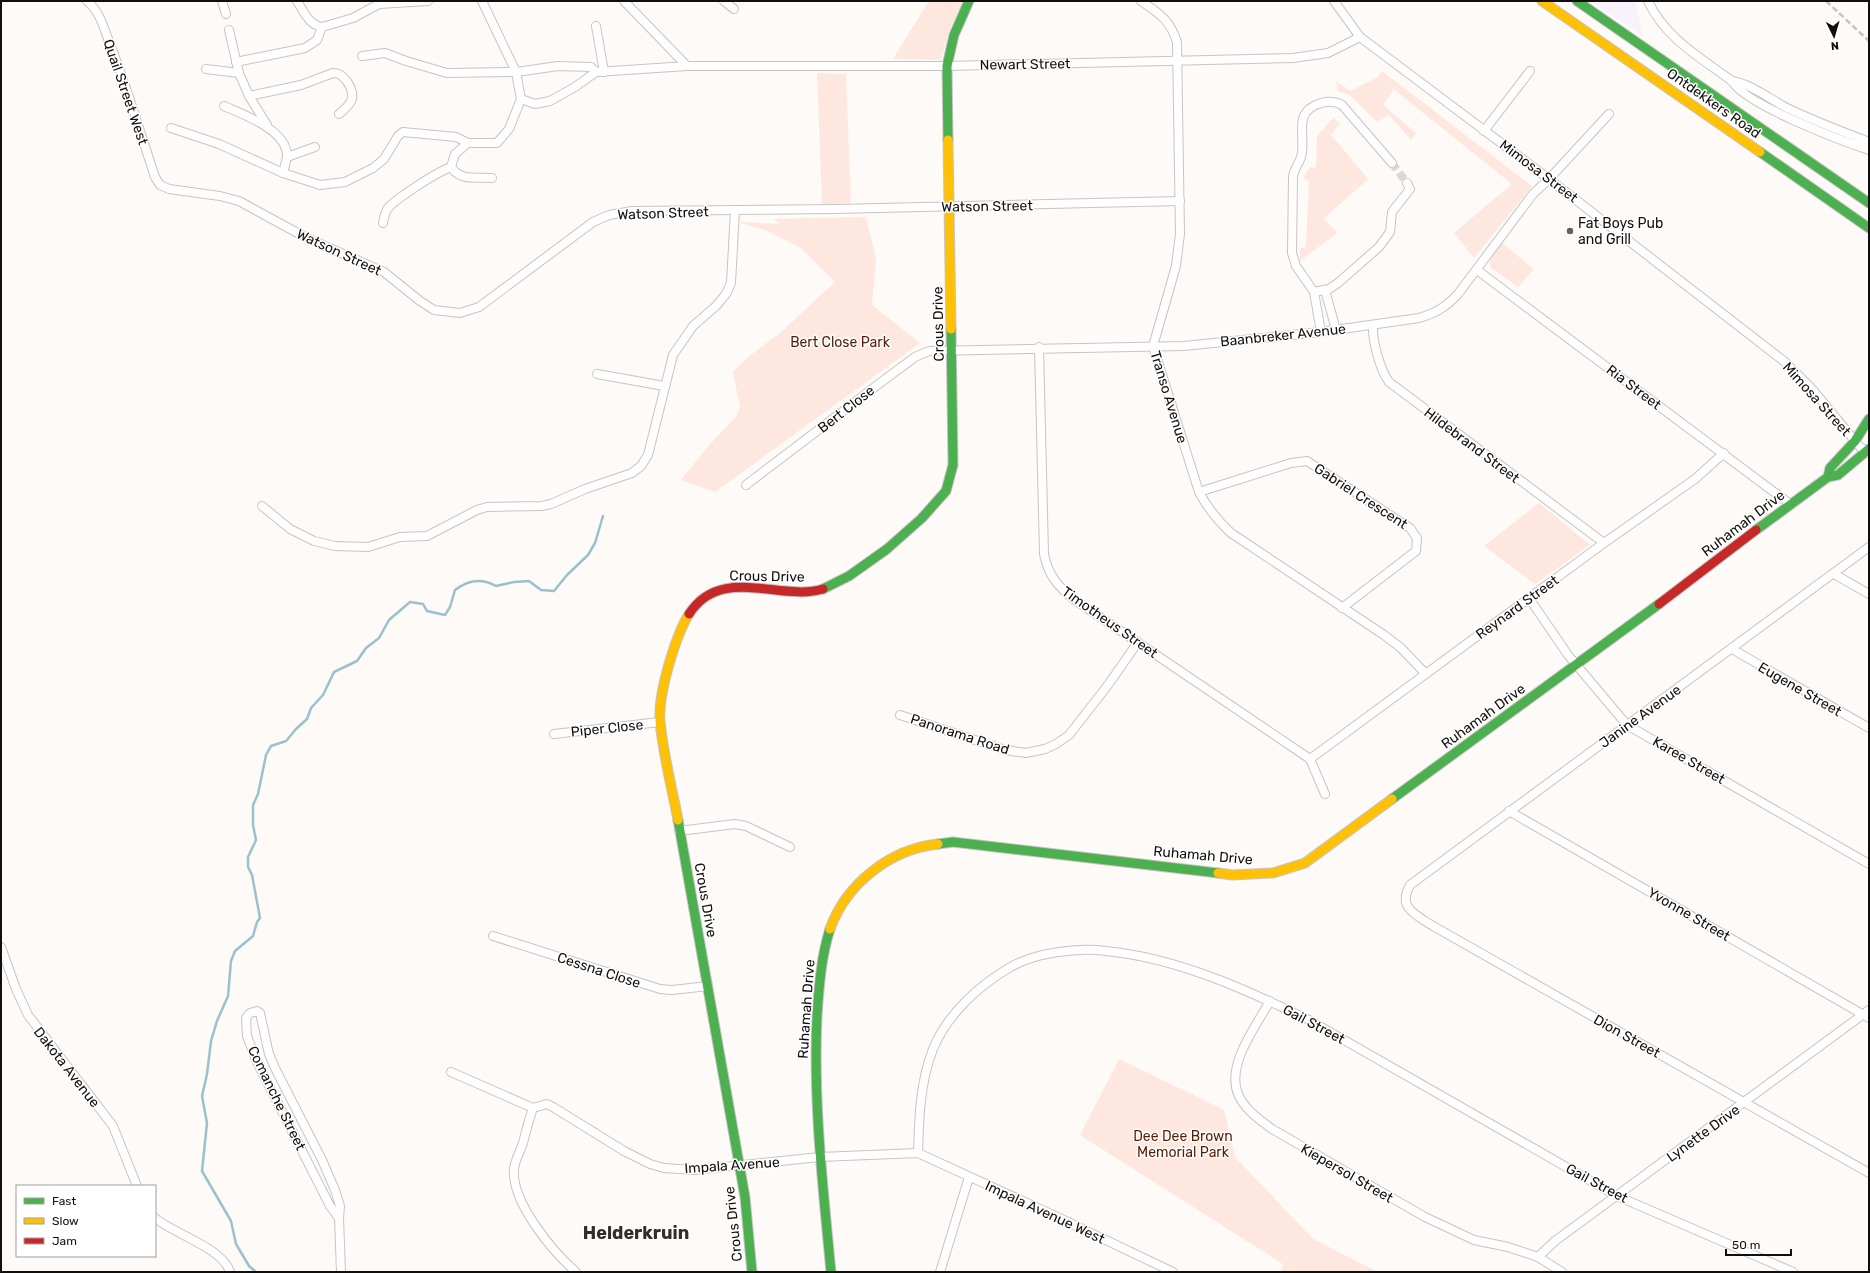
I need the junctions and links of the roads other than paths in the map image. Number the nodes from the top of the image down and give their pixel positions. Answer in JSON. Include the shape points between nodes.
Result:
{"nodes":[{"id":1,"x":87,"y":1,"type":"edge"},
{"id":2,"x":222,"y":1,"type":"edge"},
{"id":3,"x":297,"y":1,"type":"edge"},
{"id":4,"x":428,"y":1,"type":"edge"},
{"id":5,"x":482,"y":1,"type":"edge"},
{"id":6,"x":624,"y":1,"type":"edge"},
{"id":7,"x":724,"y":1,"type":"edge"},
{"id":8,"x":969,"y":1,"type":"edge"},
{"id":9,"x":1141,"y":1,"type":"edge"},
{"id":10,"x":1334,"y":1,"type":"edge"},
{"id":11,"x":1542,"y":1,"type":"edge"},
{"id":12,"x":1577,"y":1,"type":"edge"},
{"id":13,"x":1648,"y":1,"type":"edge"},
{"id":14,"x":734,"y":9,"type":"dead end"},
{"id":15,"x":226,"y":14,"type":"dead end"},
{"id":16,"x":596,"y":26,"type":"dead end"},
{"id":17,"x":322,"y":27,"type":"junction"},
{"id":18,"x":228,"y":30,"type":"dead end"},
{"id":19,"x":1360,"y":37,"type":"junction"},
{"id":20,"x":362,"y":56,"type":"dead end"},
{"id":21,"x":1178,"y":61,"type":"junction"},
{"id":22,"x":236,"y":62,"type":"junction"},
{"id":23,"x":687,"y":66,"type":"junction"},
{"id":24,"x":947,"y":66,"type":"junction"},
{"id":25,"x":206,"y":69,"type":"dead end"},
{"id":26,"x":1530,"y":71,"type":"dead end"},
{"id":27,"x":516,"y":72,"type":"junction"},
{"id":28,"x":600,"y":72,"type":"junction"},
{"id":29,"x":239,"y":73,"type":"junction"},
{"id":30,"x":1732,"y":81,"type":"junction"},
{"id":31,"x":249,"y":96,"type":"junction"},
{"id":32,"x":520,"y":99,"type":"junction"},
{"id":33,"x":224,"y":106,"type":"dead end"},
{"id":34,"x":339,"y":114,"type":"dead end"},
{"id":35,"x":1609,"y":114,"type":"dead end"},
{"id":36,"x":267,"y":125,"type":"junction"},
{"id":37,"x":171,"y":128,"type":"dead end"},
{"id":38,"x":1484,"y":131,"type":"junction"},
{"id":39,"x":1869,"y":142,"type":"edge"},
{"id":40,"x":468,"y":143,"type":"junction"},
{"id":41,"x":315,"y":147,"type":"dead end"},
{"id":42,"x":1869,"y":150,"type":"edge"},
{"id":43,"x":287,"y":157,"type":"junction"},
{"id":44,"x":1392,"y":163,"type":"tunnel mouth"},
{"id":45,"x":451,"y":167,"type":"junction"},
{"id":46,"x":283,"y":173,"type":"junction"},
{"id":47,"x":492,"y":178,"type":"dead end"},
{"id":48,"x":1550,"y":179,"type":"junction"},
{"id":49,"x":1408,"y":183,"type":"dead end"},
{"id":50,"x":160,"y":185,"type":"joint"},
{"id":51,"x":1180,"y":201,"type":"junction"},
{"id":52,"x":1869,"y":203,"type":"edge"},
{"id":53,"x":949,"y":207,"type":"junction"},
{"id":54,"x":735,"y":210,"type":"junction"},
{"id":55,"x":383,"y":223,"type":"dead end"},
{"id":56,"x":1866,"y":227,"type":"edge"},
{"id":57,"x":1477,"y":270,"type":"junction"},
{"id":58,"x":1325,"y":290,"type":"junction"},
{"id":59,"x":1314,"y":292,"type":"junction"},
{"id":60,"x":1373,"y":325,"type":"junction"},
{"id":61,"x":1336,"y":330,"type":"junction"},
{"id":62,"x":1321,"y":332,"type":"junction"},
{"id":63,"x":1153,"y":346,"type":"junction"},
{"id":64,"x":1040,"y":348,"type":"junction"},
{"id":65,"x":952,"y":350,"type":"junction"},
{"id":66,"x":597,"y":374,"type":"dead end"},
{"id":67,"x":664,"y":386,"type":"junction"},
{"id":68,"x":1869,"y":419,"type":"edge"},
{"id":69,"x":1855,"y":441,"type":"junction"},
{"id":70,"x":1868,"y":451,"type":"edge"},
{"id":71,"x":1724,"y":453,"type":"junction"},
{"id":72,"x":1828,"y":477,"type":"junction"},
{"id":73,"x":746,"y":485,"type":"dead end"},
{"id":74,"x":1199,"y":492,"type":"junction"},
{"id":75,"x":1790,"y":504,"type":"junction"},
{"id":76,"x":262,"y":506,"type":"dead end"},
{"id":77,"x":1604,"y":543,"type":"junction"},
{"id":78,"x":1869,"y":547,"type":"edge"},
{"id":79,"x":1834,"y":574,"type":"junction"},
{"id":80,"x":1869,"y":594,"type":"edge"},
{"id":81,"x":1529,"y":598,"type":"junction"},
{"id":82,"x":1342,"y":608,"type":"junction"},
{"id":83,"x":1138,"y":642,"type":"junction"},
{"id":84,"x":1732,"y":649,"type":"junction"},
{"id":85,"x":1577,"y":664,"type":"junction"},
{"id":86,"x":1426,"y":674,"type":"junction"},
{"id":87,"x":900,"y":715,"type":"dead end"},
{"id":88,"x":660,"y":722,"type":"junction"},
{"id":89,"x":1627,"y":725,"type":"junction"},
{"id":90,"x":1869,"y":728,"type":"edge"},
{"id":91,"x":554,"y":734,"type":"dead end"},
{"id":92,"x":1310,"y":759,"type":"junction"},
{"id":93,"x":1325,"y":794,"type":"dead end"},
{"id":94,"x":1509,"y":811,"type":"junction"},
{"id":95,"x":679,"y":831,"type":"junction"},
{"id":96,"x":790,"y":847,"type":"dead end"},
{"id":97,"x":1869,"y":864,"type":"edge"},
{"id":98,"x":1410,"y":885,"type":"joint"},
{"id":99,"x":493,"y":936,"type":"dead end"},
{"id":100,"x":1,"y":947,"type":"edge"},
{"id":101,"x":708,"y":986,"type":"junction"},
{"id":102,"x":1270,"y":1001,"type":"junction"},
{"id":103,"x":1867,"y":1014,"type":"edge"},
{"id":104,"x":451,"y":1072,"type":"dead end"},
{"id":105,"x":1745,"y":1102,"type":"junction"},
{"id":106,"x":533,"y":1108,"type":"junction"},
{"id":107,"x":918,"y":1153,"type":"junction"},
{"id":108,"x":820,"y":1157,"type":"junction"},
{"id":109,"x":740,"y":1166,"type":"junction"},
{"id":110,"x":1869,"y":1173,"type":"edge"},
{"id":111,"x":969,"y":1177,"type":"junction"},
{"id":112,"x":137,"y":1185,"type":"edge"},
{"id":113,"x":1618,"y":1196,"type":"junction"},
{"id":114,"x":339,"y":1218,"type":"junction"},
{"id":115,"x":156,"y":1219,"type":"edge"},
{"id":116,"x":1538,"y":1257,"type":"junction"},
{"id":117,"x":230,"y":1272,"type":"edge"},
{"id":118,"x":341,"y":1272,"type":"edge"},
{"id":119,"x":576,"y":1272,"type":"edge"},
{"id":120,"x":752,"y":1272,"type":"edge"},
{"id":121,"x":831,"y":1272,"type":"edge"},
{"id":122,"x":940,"y":1272,"type":"edge"},
{"id":123,"x":1173,"y":1272,"type":"edge"},
{"id":124,"x":1562,"y":1272,"type":"edge"},
{"id":125,"x":1793,"y":1272,"type":"edge"}],
"edges":[{"from":1,"to":50,"type":"street","name":"Quail Street West","via":[[96,10],[122,73],[155,177]]},
{"from":2,"to":15,"type":"street"},
{"from":3,"to":17,"type":"street","via":[[310,21]]},
{"from":4,"to":17,"type":"street","via":[[378,4],[353,18]]},
{"from":5,"to":27,"type":"street"},
{"from":6,"to":23,"type":"street"},
{"from":7,"to":14,"type":"street"},
{"from":8,"to":24,"type":"street","name":"Crous Drive","via":[[954,35]]},
{"from":9,"to":21,"type":"street","name":"Transo Avenue","via":[[1167,20],[1177,42]]},
{"from":10,"to":19,"type":"street","name":"Mimosa Street"},
{"from":11,"to":56,"type":"street","name":"Ontdekkers Road"},
{"from":12,"to":52,"type":"street","name":"Ontdekkers Road"},
{"from":13,"to":30,"type":"street","via":[[1665,28],[1684,47]]},
{"from":16,"to":28,"type":"street"},
{"from":17,"to":22,"type":"street","via":[[317,40],[305,48]]},
{"from":18,"to":22,"type":"street"},
{"from":19,"to":21,"type":"street","name":"Newart Street","via":[[1339,48],[1313,56]]},
{"from":19,"to":38,"type":"street","name":"Mimosa Street"},
{"from":20,"to":27,"type":"street","via":[[385,52],[447,73]]},
{"from":21,"to":24,"type":"street","name":"Newart Street"},
{"from":21,"to":51,"type":"street","name":"Transo Avenue"},
{"from":22,"to":29,"type":"street"},
{"from":23,"to":24,"type":"street","name":"Newart Street"},
{"from":23,"to":28,"type":"street","name":"Newart Street"},
{"from":24,"to":53,"type":"street","name":"Crous Drive"},
{"from":25,"to":29,"type":"street"},
{"from":26,"to":38,"type":"street"},
{"from":27,"to":28,"type":"street","via":[[540,67],[577,66],[591,67]]},
{"from":27,"to":32,"type":"street"},
{"from":28,"to":32,"type":"street","via":[[546,103],[535,104]]},
{"from":29,"to":31,"type":"street"},
{"from":30,"to":39,"type":"street"},
{"from":30,"to":42,"type":"street","via":[[1737,89],[1747,96],[1784,115]]},
{"from":31,"to":34,"type":"street","via":[[301,86],[337,73],[346,80],[352,95],[350,102]]},
{"from":31,"to":36,"type":"street"},
{"from":32,"to":40,"type":"street","via":[[509,129],[501,140],[492,144]]},
{"from":33,"to":36,"type":"street"},
{"from":35,"to":48,"type":"street","name":"Baanbreker Avenue"},
{"from":36,"to":43,"type":"street","via":[[284,147]]},
{"from":37,"to":46,"type":"street","via":[[219,144]]},
{"from":38,"to":48,"type":"street","name":"Mimosa Street"},
{"from":40,"to":45,"type":"street","via":[[455,154]]},
{"from":40,"to":46,"type":"street","via":[[456,137],[408,132],[398,136],[380,164],[345,182],[320,185]]},
{"from":41,"to":43,"type":"street"},
{"from":43,"to":46,"type":"street"},
{"from":44,"to":59,"type":"street","via":[[1342,104],[1326,102],[1306,111],[1301,127],[1301,156],[1294,168],[1293,177],[1292,253],[1296,266]]},
{"from":45,"to":47,"type":"street","via":[[459,176]]},
{"from":45,"to":55,"type":"street","via":[[438,172],[392,204]]},
{"from":48,"to":57,"type":"street","name":"Baanbreker Avenue","via":[[1533,194]]},
{"from":48,"to":69,"type":"street","name":"Mimosa Street","via":[[1785,362],[1812,389]]},
{"from":49,"to":58,"type":"street","via":[[1410,189],[1392,212],[1389,235],[1338,283]]},
{"from":50,"to":54,"type":"street","name":"Watson Street","via":[[169,189],[239,201],[305,237],[384,272],[434,310],[451,313],[466,312],[479,307],[603,217],[632,212]]},
{"from":51,"to":53,"type":"street","name":"Watson Street"},
{"from":51,"to":63,"type":"street","name":"Transo Avenue","via":[[1180,234],[1176,266]]},
{"from":53,"to":54,"type":"street","name":"Watson Street"},
{"from":53,"to":65,"type":"street","name":"Crous Drive"},
{"from":54,"to":67,"type":"street","via":[[734,250],[729,289],[716,306],[683,338],[673,355]]},
{"from":57,"to":60,"type":"street","name":"Baanbreker Avenue","via":[[1448,305],[1435,314]]},
{"from":57,"to":71,"type":"street","name":"Ria Street"},
{"from":58,"to":59,"type":"street"},
{"from":58,"to":61,"type":"street"},
{"from":59,"to":62,"type":"street"},
{"from":60,"to":61,"type":"street","name":"Baanbreker Avenue"},
{"from":60,"to":77,"type":"street","name":"Hildebrand Street","via":[[1372,336],[1389,382]]},
{"from":61,"to":62,"type":"street","name":"Baanbreker Avenue"},
{"from":62,"to":63,"type":"street","name":"Baanbreker Avenue","via":[[1184,346]]},
{"from":63,"to":64,"type":"street","name":"Baanbreker Avenue"},
{"from":63,"to":74,"type":"street","name":"Transo Avenue"},
{"from":64,"to":65,"type":"street","name":"Baanbreker Avenue"},
{"from":64,"to":83,"type":"street","name":"Timotheus Street","via":[[1046,566],[1060,588]]},
{"from":65,"to":73,"type":"street","name":"Bert Close","via":[[937,350],[915,357]]},
{"from":65,"to":88,"type":"street","name":"Crous Drive","via":[[953,465],[947,487],[938,502],[893,543],[848,578],[830,588],[810,591],[739,587],[716,592],[702,600],[691,611],[680,630],[660,703]]},
{"from":66,"to":67,"type":"street"},
{"from":67,"to":76,"type":"street","via":[[652,443],[641,466],[621,478],[585,489],[551,504],[487,507],[427,536],[400,537],[360,548],[335,546],[302,536]]},
{"from":68,"to":69,"type":"street","name":"Ruhamah Drive"},
{"from":69,"to":70,"type":"street","name":"Mimosa Street"},
{"from":69,"to":72,"type":"street","name":"Ruhamah Drive","via":[[1830,468]]},
{"from":70,"to":72,"type":"street","name":"Ruhamah Drive","via":[[1838,475]]},
{"from":71,"to":75,"type":"street","name":"Ria Street"},
{"from":71,"to":77,"type":"street","name":"Reynard Street","via":[[1695,479]]},
{"from":72,"to":75,"type":"street","name":"Ruhamah Drive"},
{"from":74,"to":82,"type":"street","name":"Transo Avenue","via":[[1216,520],[1231,533]]},
{"from":74,"to":82,"type":"street","name":"Gabriel Crescent","via":[[1291,463],[1307,461],[1410,528],[1417,538],[1416,551]]},
{"from":75,"to":85,"type":"street","name":"Ruhamah Drive"},
{"from":77,"to":81,"type":"street","name":"Reynard Street"},
{"from":78,"to":79,"type":"street","name":"Janine Avenue"},
{"from":79,"to":80,"type":"street"},
{"from":79,"to":84,"type":"street","name":"Janine Avenue"},
{"from":81,"to":85,"type":"street","name":"Karee Street"},
{"from":81,"to":86,"type":"street","name":"Reynard Street"},
{"from":82,"to":86,"type":"street","name":"Transo Avenue","via":[[1401,648]]},
{"from":83,"to":87,"type":"street","name":"Panorama Road","via":[[1069,734],[1045,749],[1026,753],[1005,750]]},
{"from":83,"to":92,"type":"street","name":"Timotheus Street"},
{"from":84,"to":89,"type":"street","name":"Janine Avenue"},
{"from":84,"to":90,"type":"street","name":"Eugene Street"},
{"from":85,"to":89,"type":"street","name":"Karee Street"},
{"from":85,"to":108,"type":"street","name":"Ruhamah Drive","via":[[1323,852],[1290,869],[1273,873],[1232,874],[953,842],[912,849],[878,868],[864,879],[837,911],[822,958],[816,1022]]},
{"from":86,"to":92,"type":"street","name":"Reynard Street"},
{"from":88,"to":91,"type":"street","name":"Piper Close"},
{"from":88,"to":95,"type":"street","name":"Crous Drive"},
{"from":89,"to":94,"type":"street","name":"Janine Avenue"},
{"from":89,"to":97,"type":"street","name":"Karee Street"},
{"from":92,"to":93,"type":"street"},
{"from":94,"to":98,"type":"street","name":"Janine Avenue"},
{"from":94,"to":103,"type":"street","name":"Yvonne Street"},
{"from":95,"to":96,"type":"street","via":[[735,824],[746,826]]},
{"from":95,"to":101,"type":"street","name":"Crous Drive"},
{"from":98,"to":105,"type":"street","name":"Dion Street","via":[[1405,897],[1407,907],[1433,926]]},
{"from":99,"to":101,"type":"street","name":"Cessna Close","via":[[660,989]]},
{"from":100,"to":112,"type":"street","name":"Dakota Avenue","via":[[28,1015],[112,1126]]},
{"from":101,"to":109,"type":"street","name":"Crous Drive"},
{"from":102,"to":107,"type":"street","name":"Gail Street","via":[[1194,970],[1105,950],[1060,953],[1033,958],[1010,967],[983,986],[963,1005],[949,1022],[934,1048],[926,1071],[920,1106]]},
{"from":102,"to":113,"type":"street","name":"Gail Street","via":[[1309,1020]]},
{"from":102,"to":116,"type":"street","name":"Kiepersol Street","via":[[1239,1057],[1235,1070],[1238,1095],[1259,1120],[1272,1130],[1425,1218],[1474,1240]]},
{"from":103,"to":105,"type":"street","name":"Lynette Drive"},
{"from":104,"to":106,"type":"street","name":"Impala Avenue"},
{"from":105,"to":110,"type":"street","name":"Dion Street"},
{"from":105,"to":113,"type":"street","name":"Lynette Drive"},
{"from":106,"to":109,"type":"street","name":"Impala Avenue","via":[[547,1104],[624,1152],[664,1168],[694,1170]]},
{"from":106,"to":119,"type":"street","via":[[516,1161],[515,1179],[530,1216],[557,1254]]},
{"from":107,"to":108,"type":"street","name":"Impala Avenue"},
{"from":107,"to":111,"type":"street","name":"Impala Avenue West"},
{"from":108,"to":109,"type":"street","name":"Impala Avenue"},
{"from":108,"to":121,"type":"street","name":"Ruhamah Drive"},
{"from":109,"to":120,"type":"street","name":"Crous Drive"},
{"from":111,"to":122,"type":"street"},
{"from":111,"to":123,"type":"street","name":"Impala Avenue West"},
{"from":113,"to":116,"type":"street","name":"Lynette Drive","via":[[1555,1241]]},
{"from":113,"to":125,"type":"street","name":"Gail Street"},
{"from":114,"to":114,"type":"street","name":"Comanche Street","via":[[330,1206],[257,1062],[245,1028],[246,1018],[250,1013],[257,1011],[260,1014],[269,1054],[335,1190],[340,1206]]},
{"from":114,"to":118,"type":"street","name":"Comanche Street"},
{"from":115,"to":117,"type":"street","via":[[214,1253]]},
{"from":116,"to":124,"type":"street","name":"Kiepersol Street"}]}
